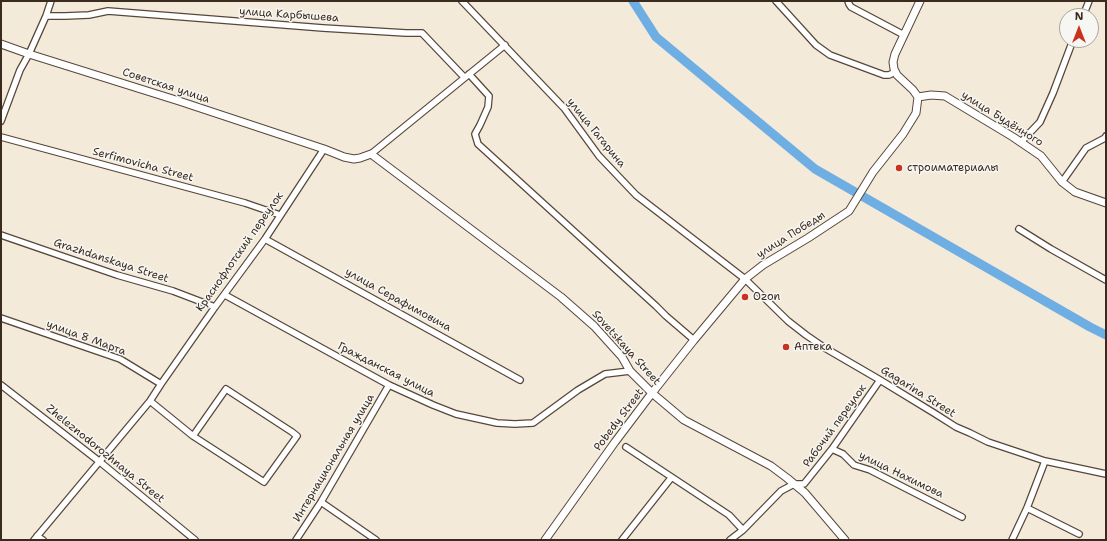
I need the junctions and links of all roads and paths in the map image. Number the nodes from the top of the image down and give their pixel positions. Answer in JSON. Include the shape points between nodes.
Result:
{"nodes":[{"id":1,"x":51,"y":1,"type":"edge"},
{"id":2,"x":462,"y":1,"type":"edge"},
{"id":3,"x":776,"y":1,"type":"edge"},
{"id":4,"x":848,"y":1,"type":"edge"},
{"id":5,"x":920,"y":1,"type":"edge"},
{"id":6,"x":46,"y":16,"type":"junction"},
{"id":7,"x":904,"y":35,"type":"junction"},
{"id":8,"x":1,"y":44,"type":"edge"},
{"id":9,"x":505,"y":45,"type":"junction"},
{"id":10,"x":1070,"y":48,"type":"edge"},
{"id":11,"x":29,"y":54,"type":"junction"},
{"id":12,"x":895,"y":72,"type":"junction"},
{"id":13,"x":467,"y":76,"type":"junction"},
{"id":14,"x":918,"y":97,"type":"junction"},
{"id":15,"x":1,"y":121,"type":"edge"},
{"id":16,"x":1,"y":137,"type":"edge"},
{"id":17,"x":1106,"y":137,"type":"edge"},
{"id":18,"x":1021,"y":142,"type":"junction"},
{"id":19,"x":324,"y":149,"type":"junction"},
{"id":20,"x":371,"y":154,"type":"junction"},
{"id":21,"x":1062,"y":182,"type":"junction"},
{"id":22,"x":1106,"y":203,"type":"edge"},
{"id":23,"x":280,"y":215,"type":"junction"},
{"id":24,"x":1019,"y":229,"type":"dead end"},
{"id":25,"x":1,"y":235,"type":"edge"},
{"id":26,"x":265,"y":239,"type":"junction"},
{"id":27,"x":745,"y":279,"type":"junction"},
{"id":28,"x":1106,"y":280,"type":"edge"},
{"id":29,"x":224,"y":295,"type":"junction"},
{"id":30,"x":215,"y":307,"type":"junction"},
{"id":31,"x":1,"y":318,"type":"edge"},
{"id":32,"x":694,"y":340,"type":"junction"},
{"id":33,"x":630,"y":370,"type":"junction"},
{"id":34,"x":520,"y":380,"type":"dead end"},
{"id":35,"x":880,"y":380,"type":"junction"},
{"id":36,"x":161,"y":384,"type":"junction"},
{"id":37,"x":1,"y":385,"type":"edge"},
{"id":38,"x":388,"y":385,"type":"junction"},
{"id":39,"x":652,"y":393,"type":"junction"},
{"id":40,"x":150,"y":401,"type":"junction"},
{"id":41,"x":193,"y":436,"type":"junction"},
{"id":42,"x":626,"y":447,"type":"dead end"},
{"id":43,"x":832,"y":449,"type":"junction"},
{"id":44,"x":1045,"y":461,"type":"junction"},
{"id":45,"x":100,"y":462,"type":"junction"},
{"id":46,"x":1106,"y":474,"type":"edge"},
{"id":47,"x":671,"y":478,"type":"junction"},
{"id":48,"x":794,"y":484,"type":"junction"},
{"id":49,"x":321,"y":502,"type":"junction"},
{"id":50,"x":1027,"y":508,"type":"junction"},
{"id":51,"x":962,"y":517,"type":"dead end"},
{"id":52,"x":743,"y":530,"type":"junction"},
{"id":53,"x":1079,"y":534,"type":"dead end"},
{"id":54,"x":36,"y":538,"type":"edge"},
{"id":55,"x":43,"y":540,"type":"edge"},
{"id":56,"x":196,"y":540,"type":"edge"},
{"id":57,"x":296,"y":540,"type":"edge"},
{"id":58,"x":376,"y":540,"type":"edge"},
{"id":59,"x":546,"y":540,"type":"edge"},
{"id":60,"x":622,"y":540,"type":"edge"},
{"id":61,"x":730,"y":540,"type":"edge"},
{"id":62,"x":845,"y":540,"type":"edge"},
{"id":63,"x":1012,"y":540,"type":"edge"}],
"edges":[{"from":1,"to":6,"type":"street"},
{"from":2,"to":9,"type":"street","name":"улица Гагарина"},
{"from":3,"to":12,"type":"street","via":[[816,45],[830,55],[884,75]]},
{"from":4,"to":7,"type":"street","via":[[851,7]]},
{"from":5,"to":7,"type":"street"},
{"from":6,"to":11,"type":"street"},
{"from":6,"to":13,"type":"street","name":"улица Карбышева","via":[[89,15],[108,11],[422,33]]},
{"from":7,"to":12,"type":"street","via":[[893,62]]},
{"from":8,"to":11,"type":"street","name":"Советская улица"},
{"from":9,"to":13,"type":"street"},
{"from":9,"to":27,"type":"street","name":"улица Гагарина","via":[[564,108],[599,156],[636,195]]},
{"from":10,"to":18,"type":"street","via":[[1040,122]]},
{"from":11,"to":15,"type":"street","via":[[20,70]]},
{"from":11,"to":19,"type":"street","name":"Советская улица"},
{"from":12,"to":14,"type":"street"},
{"from":13,"to":20,"type":"street"},
{"from":13,"to":32,"type":"street","name":"улица Карбышева","via":[[489,96],[488,108],[475,134],[478,144]]},
{"from":14,"to":18,"type":"street","name":"улица Будённого","via":[[945,96]]},
{"from":14,"to":27,"type":"street","name":"улица Победы","via":[[916,113],[873,172],[849,211],[763,264]]},
{"from":16,"to":23,"type":"street","name":"Serfimovicha Street","via":[[246,203]]},
{"from":17,"to":21,"type":"street","via":[[1086,148]]},
{"from":18,"to":21,"type":"street","name":"улица Будённого","via":[[1041,156]]},
{"from":19,"to":20,"type":"street","via":[[354,159]]},
{"from":19,"to":23,"type":"street","name":"Краснофлотский переулок"},
{"from":20,"to":33,"type":"street","name":"Sovetskaya Street","via":[[561,297],[594,326],[622,357]]},
{"from":21,"to":22,"type":"street","name":"улица Будённого","via":[[1075,192]]},
{"from":23,"to":26,"type":"street","name":"Краснофлотский переулок"},
{"from":24,"to":28,"type":"street"},
{"from":25,"to":30,"type":"street","name":"Grazhdanskaya Street"},
{"from":26,"to":29,"type":"street","name":"Краснофлотский переулок"},
{"from":26,"to":34,"type":"street","name":"улица Серафимовича"},
{"from":27,"to":32,"type":"street","name":"Pobedy Street"},
{"from":27,"to":35,"type":"street","name":"Gagarina Street","via":[[800,330],[825,348]]},
{"from":29,"to":30,"type":"street","name":"Краснофлотский переулок"},
{"from":29,"to":38,"type":"street","name":"Гражданская улица"},
{"from":30,"to":36,"type":"street","name":"Краснофлотский переулок"},
{"from":31,"to":36,"type":"street","name":"улица 8 Марта","via":[[120,359]]},
{"from":32,"to":39,"type":"street","name":"Pobedy Street"},
{"from":33,"to":38,"type":"street","name":"Гражданская улица","via":[[605,374],[533,423],[497,423],[456,414]]},
{"from":33,"to":39,"type":"street","name":"Sovetskaya Street"},
{"from":35,"to":43,"type":"street","name":"Рабочий переулок"},
{"from":35,"to":44,"type":"street","name":"Gagarina Street","via":[[956,427],[988,442]]},
{"from":36,"to":40,"type":"street","name":"Краснофлотский переулок"},
{"from":37,"to":45,"type":"street","name":"Zheleznodorozhnaya Street"},
{"from":38,"to":49,"type":"street","name":"Интернациональная улица"},
{"from":39,"to":48,"type":"street","name":"Sovetskaya Street","via":[[684,420],[771,466]]},
{"from":39,"to":59,"type":"street","name":"Pobedy Street"},
{"from":40,"to":41,"type":"street"},
{"from":40,"to":45,"type":"street","name":"Краснофлотский переулок"},
{"from":41,"to":41,"type":"street","via":[[226,389],[297,436],[264,482]]},
{"from":42,"to":47,"type":"street"},
{"from":43,"to":48,"type":"street","name":"Рабочий переулок","via":[[804,484]]},
{"from":43,"to":51,"type":"street","name":"улица Нахимова","via":[[843,454],[854,465],[870,470]]},
{"from":44,"to":46,"type":"street","name":"Gagarina Street"},
{"from":44,"to":50,"type":"street"},
{"from":45,"to":54,"type":"street","name":"Краснофлотский переулок"},
{"from":45,"to":56,"type":"street","name":"Zheleznodorozhnaya Street"},
{"from":47,"to":52,"type":"street","via":[[729,515]]},
{"from":47,"to":60,"type":"street"},
{"from":48,"to":52,"type":"street","name":"Рабочий переулок","via":[[781,491]]},
{"from":48,"to":62,"type":"street","name":"Sovetskaya Street","via":[[806,493]]},
{"from":49,"to":57,"type":"street","name":"Интернациональная улица"},
{"from":49,"to":58,"type":"street"},
{"from":50,"to":53,"type":"street"},
{"from":50,"to":63,"type":"street"},
{"from":52,"to":61,"type":"street","name":"Рабочий переулок"},
{"from":54,"to":55,"type":"street"}]}
